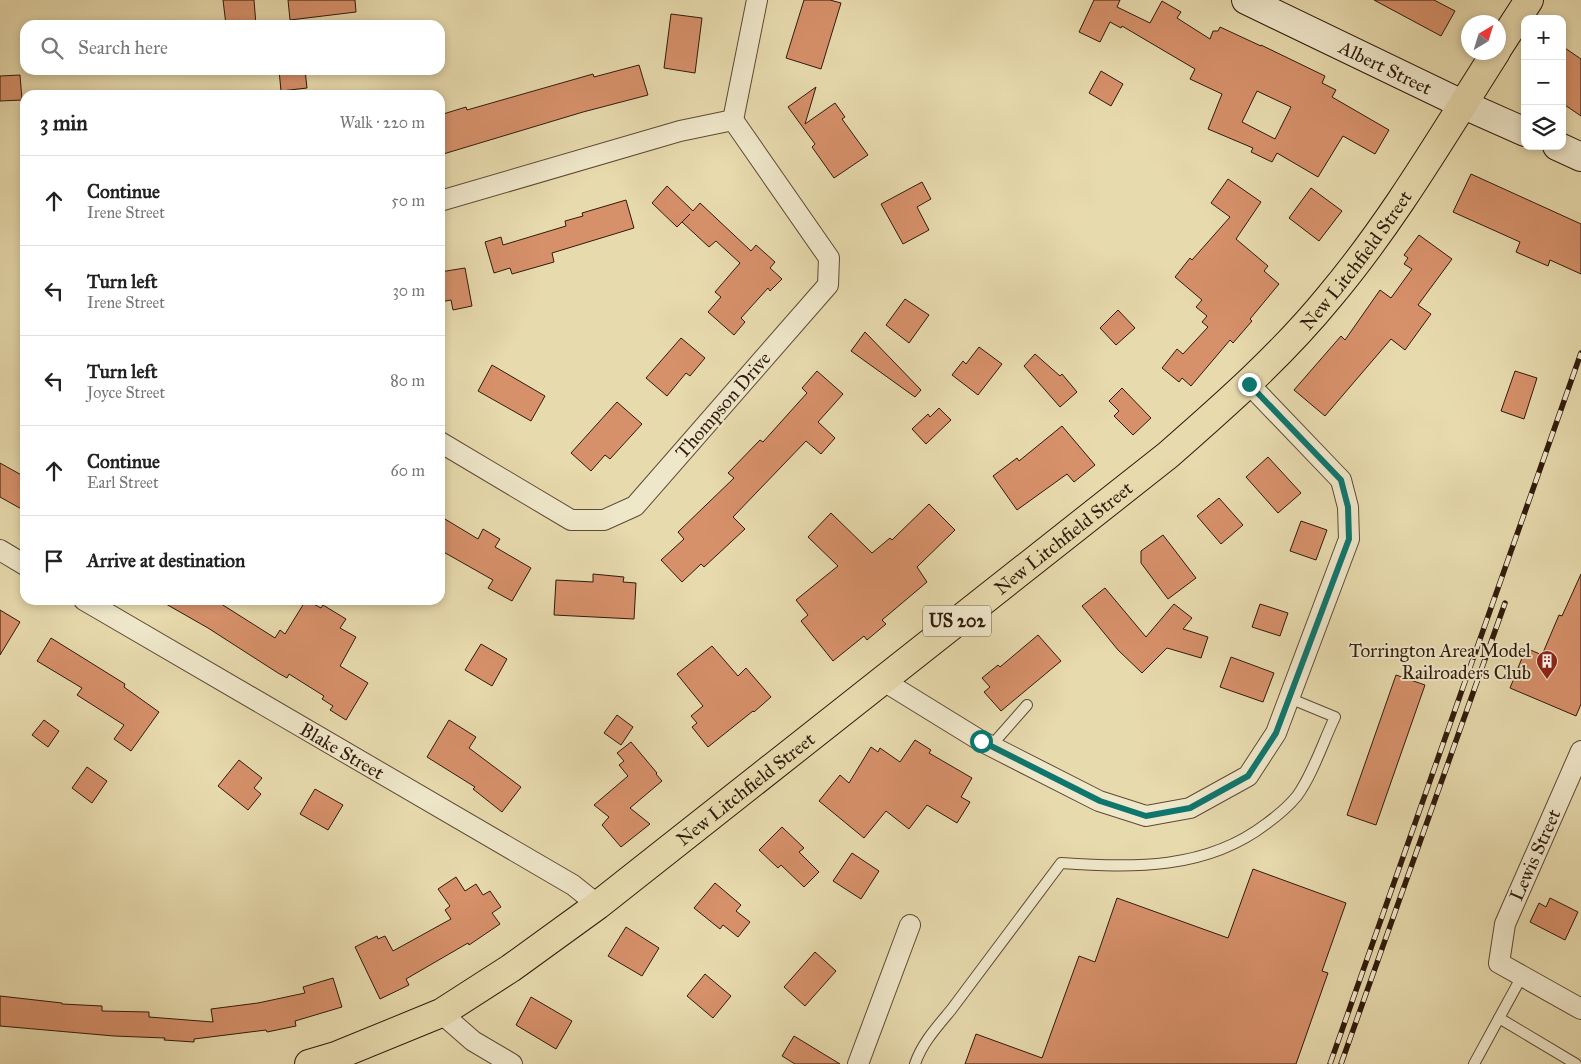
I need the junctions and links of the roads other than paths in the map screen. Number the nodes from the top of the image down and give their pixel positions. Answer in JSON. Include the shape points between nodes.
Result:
{"nodes":[{"id":1,"x":757,"y":0,"type":"edge"},
{"id":2,"x":1246,"y":0,"type":"edge"},
{"id":3,"x":1529,"y":0,"type":"edge"},
{"id":4,"x":1506,"y":36,"type":"edge"},
{"id":5,"x":1491,"y":60,"type":"edge"},
{"id":6,"x":1462,"y":104,"type":"junction"},
{"id":7,"x":734,"y":120,"type":"junction"},
{"id":8,"x":1521,"y":130,"type":"edge"},
{"id":9,"x":1566,"y":150,"type":"edge"},
{"id":10,"x":1581,"y":157,"type":"edge"},
{"id":11,"x":445,"y":200,"type":"edge"},
{"id":12,"x":1249,"y":384,"type":"junction"},
{"id":13,"x":445,"y":445,"type":"edge"},
{"id":14,"x":0,"y":550,"type":"edge"},
{"id":15,"x":20,"y":562,"type":"edge"},
{"id":16,"x":93,"y":605,"type":"edge"},
{"id":17,"x":882,"y":680,"type":"junction"},
{"id":18,"x":1289,"y":698,"type":"junction"},
{"id":19,"x":1027,"y":706,"type":"dead end"},
{"id":20,"x":991,"y":746,"type":"junction"},
{"id":21,"x":1581,"y":751,"type":"edge"},
{"id":22,"x":598,"y":905,"type":"junction"},
{"id":23,"x":910,"y":925,"type":"dead end"},
{"id":24,"x":1522,"y":976,"type":"junction"},
{"id":25,"x":1581,"y":1009,"type":"edge"},
{"id":26,"x":441,"y":1013,"type":"junction"},
{"id":27,"x":1499,"y":1018,"type":"junction"},
{"id":28,"x":310,"y":1064,"type":"edge"},
{"id":29,"x":512,"y":1064,"type":"edge"},
{"id":30,"x":858,"y":1064,"type":"edge"},
{"id":31,"x":915,"y":1064,"type":"edge"},
{"id":32,"x":1474,"y":1064,"type":"edge"},
{"id":33,"x":1576,"y":1064,"type":"edge"}],
"edges":[{"from":1,"to":7,"type":"street"},
{"from":2,"to":6,"type":"street","name":"Albert Street"},
{"from":3,"to":4,"type":"highway"},
{"from":5,"to":6,"type":"highway","name":"New Litchfield Street","number":"US 202"},
{"from":6,"to":8,"type":"street","name":"Albert Street"},
{"from":6,"to":12,"type":"highway","name":"New Litchfield Street","number":"US 202","via":[[1390,218],[1331,296]]},
{"from":7,"to":11,"type":"street","via":[[680,131]]},
{"from":7,"to":13,"type":"street","name":"Thompson Drive","via":[[830,258],[828,285],[635,506],[604,520],[571,520]]},
{"from":9,"to":10,"type":"street"},
{"from":12,"to":17,"type":"highway","name":"New Litchfield Street","number":"US 202","via":[[1168,455]]},
{"from":12,"to":18,"type":"street","via":[[1341,480],[1348,507],[1349,539]]},
{"from":14,"to":15,"type":"street"},
{"from":16,"to":22,"type":"street","name":"Blake Street","via":[[573,885]]},
{"from":17,"to":20,"type":"street"},
{"from":17,"to":22,"type":"highway","name":"New Litchfield Street","number":"US 202"},
{"from":18,"to":20,"type":"street","via":[[1276,733],[1248,776],[1190,808],[1146,816],[1100,801]]},
{"from":18,"to":31,"type":"lane","via":[[1335,717],[1306,780],[1281,813],[1234,845],[1189,861],[1160,864],[1061,863],[933,1031]]},
{"from":19,"to":20,"type":"lane"},
{"from":21,"to":24,"type":"street","name":"Lewis Street","via":[[1505,924],[1499,963]]},
{"from":22,"to":26,"type":"highway","name":"New Litchfield Street","number":"US 202","via":[[511,968]]},
{"from":23,"to":30,"type":"street"},
{"from":24,"to":25,"type":"street"},
{"from":24,"to":27,"type":"lane"},
{"from":26,"to":28,"type":"highway","name":"New Litchfield Street","number":"US 202"},
{"from":26,"to":29,"type":"street","via":[[472,1041]]},
{"from":27,"to":32,"type":"lane"},
{"from":27,"to":33,"type":"lane"}]}
